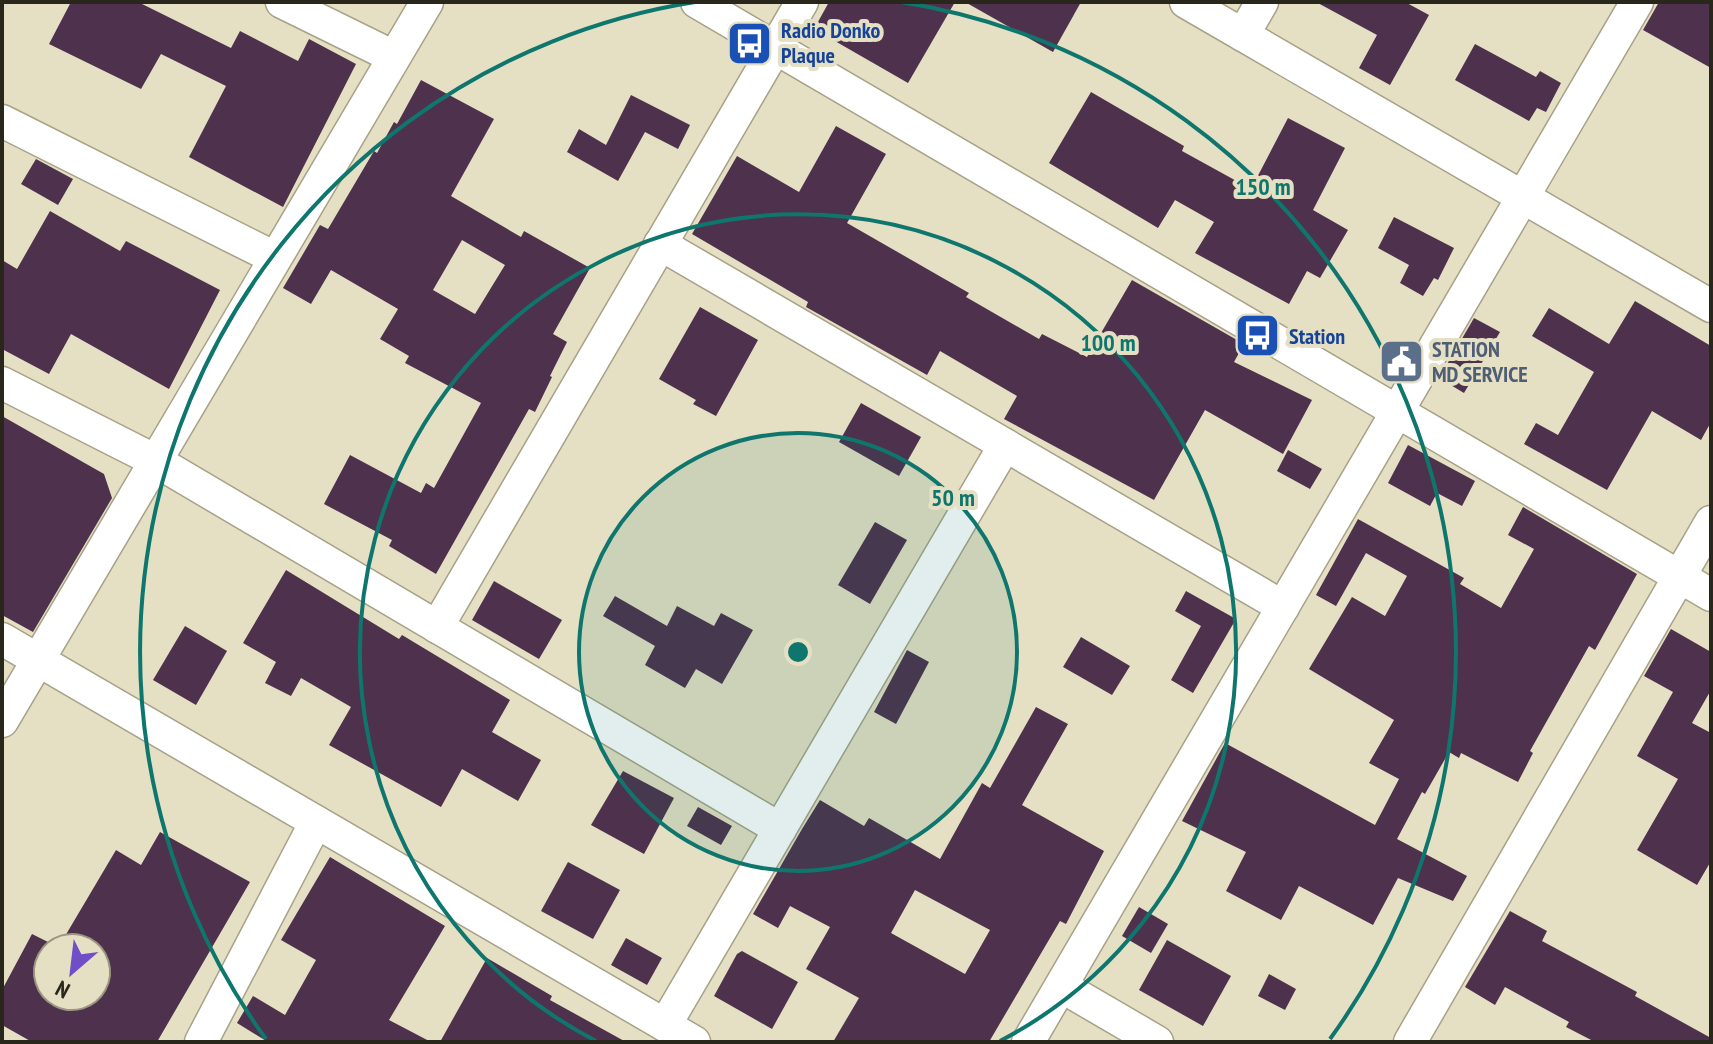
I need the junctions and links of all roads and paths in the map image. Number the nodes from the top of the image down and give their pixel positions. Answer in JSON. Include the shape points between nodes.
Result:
{"nodes":[{"id":1,"x":282,"y":2,"type":"edge"},
{"id":2,"x":427,"y":2,"type":"edge"},
{"id":3,"x":697,"y":2,"type":"edge"},
{"id":4,"x":802,"y":2,"type":"edge"},
{"id":5,"x":1186,"y":2,"type":"edge"},
{"id":6,"x":1262,"y":2,"type":"edge"},
{"id":7,"x":1637,"y":2,"type":"edge"},
{"id":8,"x":1243,"y":35,"type":"junction"},
{"id":9,"x":775,"y":48,"type":"junction"},
{"id":10,"x":394,"y":57,"type":"junction"},
{"id":11,"x":2,"y":121,"type":"edge"},
{"id":12,"x":1523,"y":197,"type":"junction"},
{"id":13,"x":660,"y":244,"type":"junction"},
{"id":14,"x":275,"y":258,"type":"junction"},
{"id":15,"x":1711,"y":306,"type":"edge"},
{"id":16,"x":2,"y":383,"type":"edge"},
{"id":17,"x":1395,"y":411,"type":"junction"},
{"id":18,"x":1005,"y":445,"type":"junction"},
{"id":19,"x":156,"y":461,"type":"junction"},
{"id":20,"x":1711,"y":522,"type":"edge"},
{"id":21,"x":1679,"y":577,"type":"junction"},
{"id":22,"x":1711,"y":595,"type":"edge"},
{"id":23,"x":1283,"y":607,"type":"junction"},
{"id":24,"x":437,"y":627,"type":"junction"},
{"id":25,"x":2,"y":639,"type":"edge"},
{"id":26,"x":38,"y":660,"type":"junction"},
{"id":27,"x":2,"y":721,"type":"edge"},
{"id":28,"x":316,"y":822,"type":"junction"},
{"id":29,"x":780,"y":829,"type":"junction"},
{"id":30,"x":1061,"y":986,"type":"junction"},
{"id":31,"x":665,"y":1025,"type":"junction"},
{"id":32,"x":206,"y":1040,"type":"edge"},
{"id":33,"x":694,"y":1042,"type":"edge"},
{"id":34,"x":1028,"y":1042,"type":"edge"},
{"id":35,"x":1157,"y":1042,"type":"edge"},
{"id":36,"x":1410,"y":1042,"type":"edge"}],
"edges":[{"from":1,"to":10,"type":"street"},
{"from":2,"to":10,"type":"street"},
{"from":3,"to":9,"type":"street"},
{"from":4,"to":9,"type":"street"},
{"from":5,"to":8,"type":"street"},
{"from":6,"to":8,"type":"street"},
{"from":7,"to":12,"type":"street"},
{"from":8,"to":12,"type":"street"},
{"from":9,"to":13,"type":"street"},
{"from":9,"to":17,"type":"street"},
{"from":10,"to":14,"type":"street"},
{"from":11,"to":14,"type":"street"},
{"from":12,"to":15,"type":"street"},
{"from":12,"to":17,"type":"street"},
{"from":13,"to":18,"type":"street"},
{"from":13,"to":24,"type":"street"},
{"from":14,"to":19,"type":"street"},
{"from":16,"to":19,"type":"street"},
{"from":17,"to":21,"type":"street"},
{"from":17,"to":23,"type":"street"},
{"from":18,"to":23,"type":"street"},
{"from":18,"to":29,"type":"street"},
{"from":19,"to":24,"type":"street"},
{"from":19,"to":26,"type":"street"},
{"from":20,"to":21,"type":"street"},
{"from":21,"to":22,"type":"street"},
{"from":21,"to":36,"type":"street"},
{"from":23,"to":30,"type":"street"},
{"from":24,"to":29,"type":"street"},
{"from":25,"to":26,"type":"street"},
{"from":26,"to":27,"type":"street"},
{"from":26,"to":28,"type":"street"},
{"from":28,"to":31,"type":"street"},
{"from":28,"to":32,"type":"street"},
{"from":29,"to":31,"type":"street"},
{"from":30,"to":34,"type":"street"},
{"from":30,"to":35,"type":"street"},
{"from":31,"to":33,"type":"street"}]}
